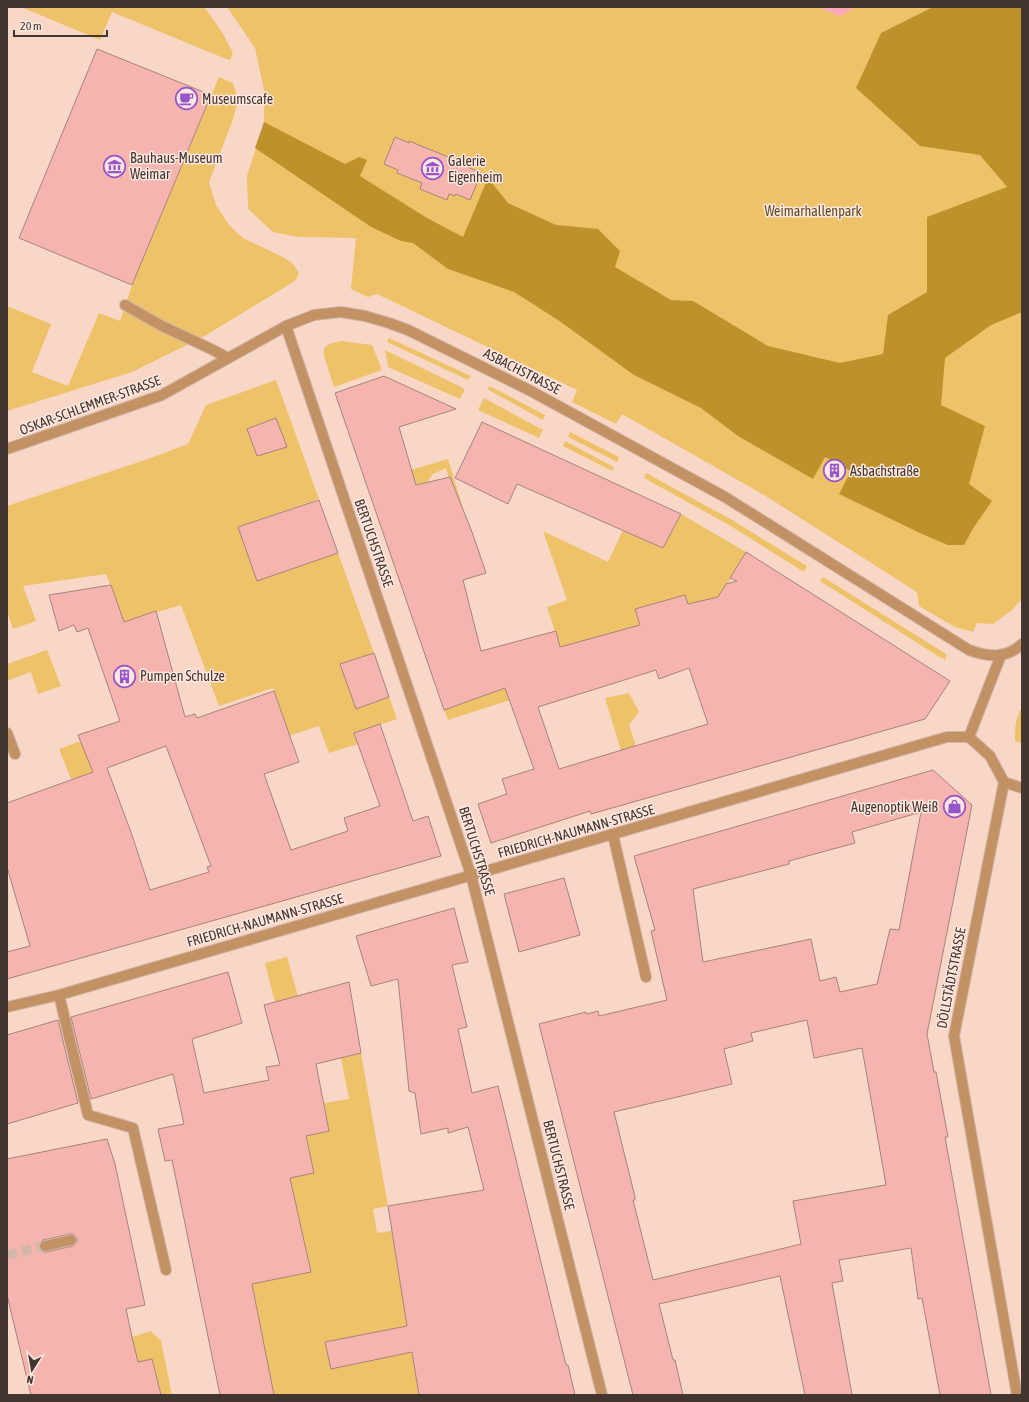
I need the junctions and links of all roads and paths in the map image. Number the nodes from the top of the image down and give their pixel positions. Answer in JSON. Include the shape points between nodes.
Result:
{"nodes":[{"id":1,"x":125,"y":305,"type":"dead end"},
{"id":2,"x":286,"y":326,"type":"junction"},
{"id":3,"x":228,"y":358,"type":"junction"},
{"id":4,"x":7,"y":449,"type":"edge"},
{"id":5,"x":1022,"y":644,"type":"edge"},
{"id":6,"x":1001,"y":655,"type":"junction"},
{"id":7,"x":7,"y":734,"type":"edge"},
{"id":8,"x":969,"y":737,"type":"junction"},
{"id":9,"x":15,"y":754,"type":"dead end"},
{"id":10,"x":1004,"y":782,"type":"junction"},
{"id":11,"x":1022,"y":788,"type":"edge"},
{"id":12,"x":613,"y":835,"type":"junction"},
{"id":13,"x":471,"y":875,"type":"junction"},
{"id":14,"x":646,"y":977,"type":"dead end"},
{"id":15,"x":59,"y":994,"type":"junction"},
{"id":16,"x":7,"y":1007,"type":"edge"},
{"id":17,"x":71,"y":1240,"type":"dead end"},
{"id":18,"x":44,"y":1246,"type":"tunnel mouth"},
{"id":19,"x":166,"y":1270,"type":"dead end"},
{"id":20,"x":602,"y":1395,"type":"edge"},
{"id":21,"x":1017,"y":1395,"type":"edge"}],
"edges":[{"from":1,"to":3,"type":"street"},
{"from":2,"to":3,"type":"street","name":"OSKAR-SCHLEMMER-STRASSE"},
{"from":2,"to":6,"type":"street","name":"ASBACHSTRASSE","via":[[314,315],[341,312],[365,316],[408,330],[529,390],[725,498],[969,650],[983,656]]},
{"from":2,"to":13,"type":"street","name":"BERTUCHSTRASSE"},
{"from":3,"to":4,"type":"street","name":"OSKAR-SCHLEMMER-STRASSE","via":[[162,396]]},
{"from":5,"to":6,"type":"street"},
{"from":6,"to":8,"type":"street"},
{"from":7,"to":9,"type":"street"},
{"from":8,"to":10,"type":"street","via":[[990,756]]},
{"from":8,"to":12,"type":"street","name":"FRIEDRICH-NAUMANN-STRASSE","via":[[947,737]]},
{"from":10,"to":11,"type":"street"},
{"from":10,"to":21,"type":"street","name":"DÖLLSTÄDTSTRASSE","via":[[954,1036]]},
{"from":12,"to":13,"type":"street","name":"FRIEDRICH-NAUMANN-STRASSE"},
{"from":12,"to":14,"type":"street"},
{"from":13,"to":15,"type":"street","name":"FRIEDRICH-NAUMANN-STRASSE"},
{"from":13,"to":20,"type":"street","name":"BERTUCHSTRASSE"},
{"from":15,"to":16,"type":"street","name":"FRIEDRICH-NAUMANN-STRASSE"},
{"from":15,"to":19,"type":"street","via":[[88,1115],[133,1128]]},
{"from":17,"to":18,"type":"street"}]}
